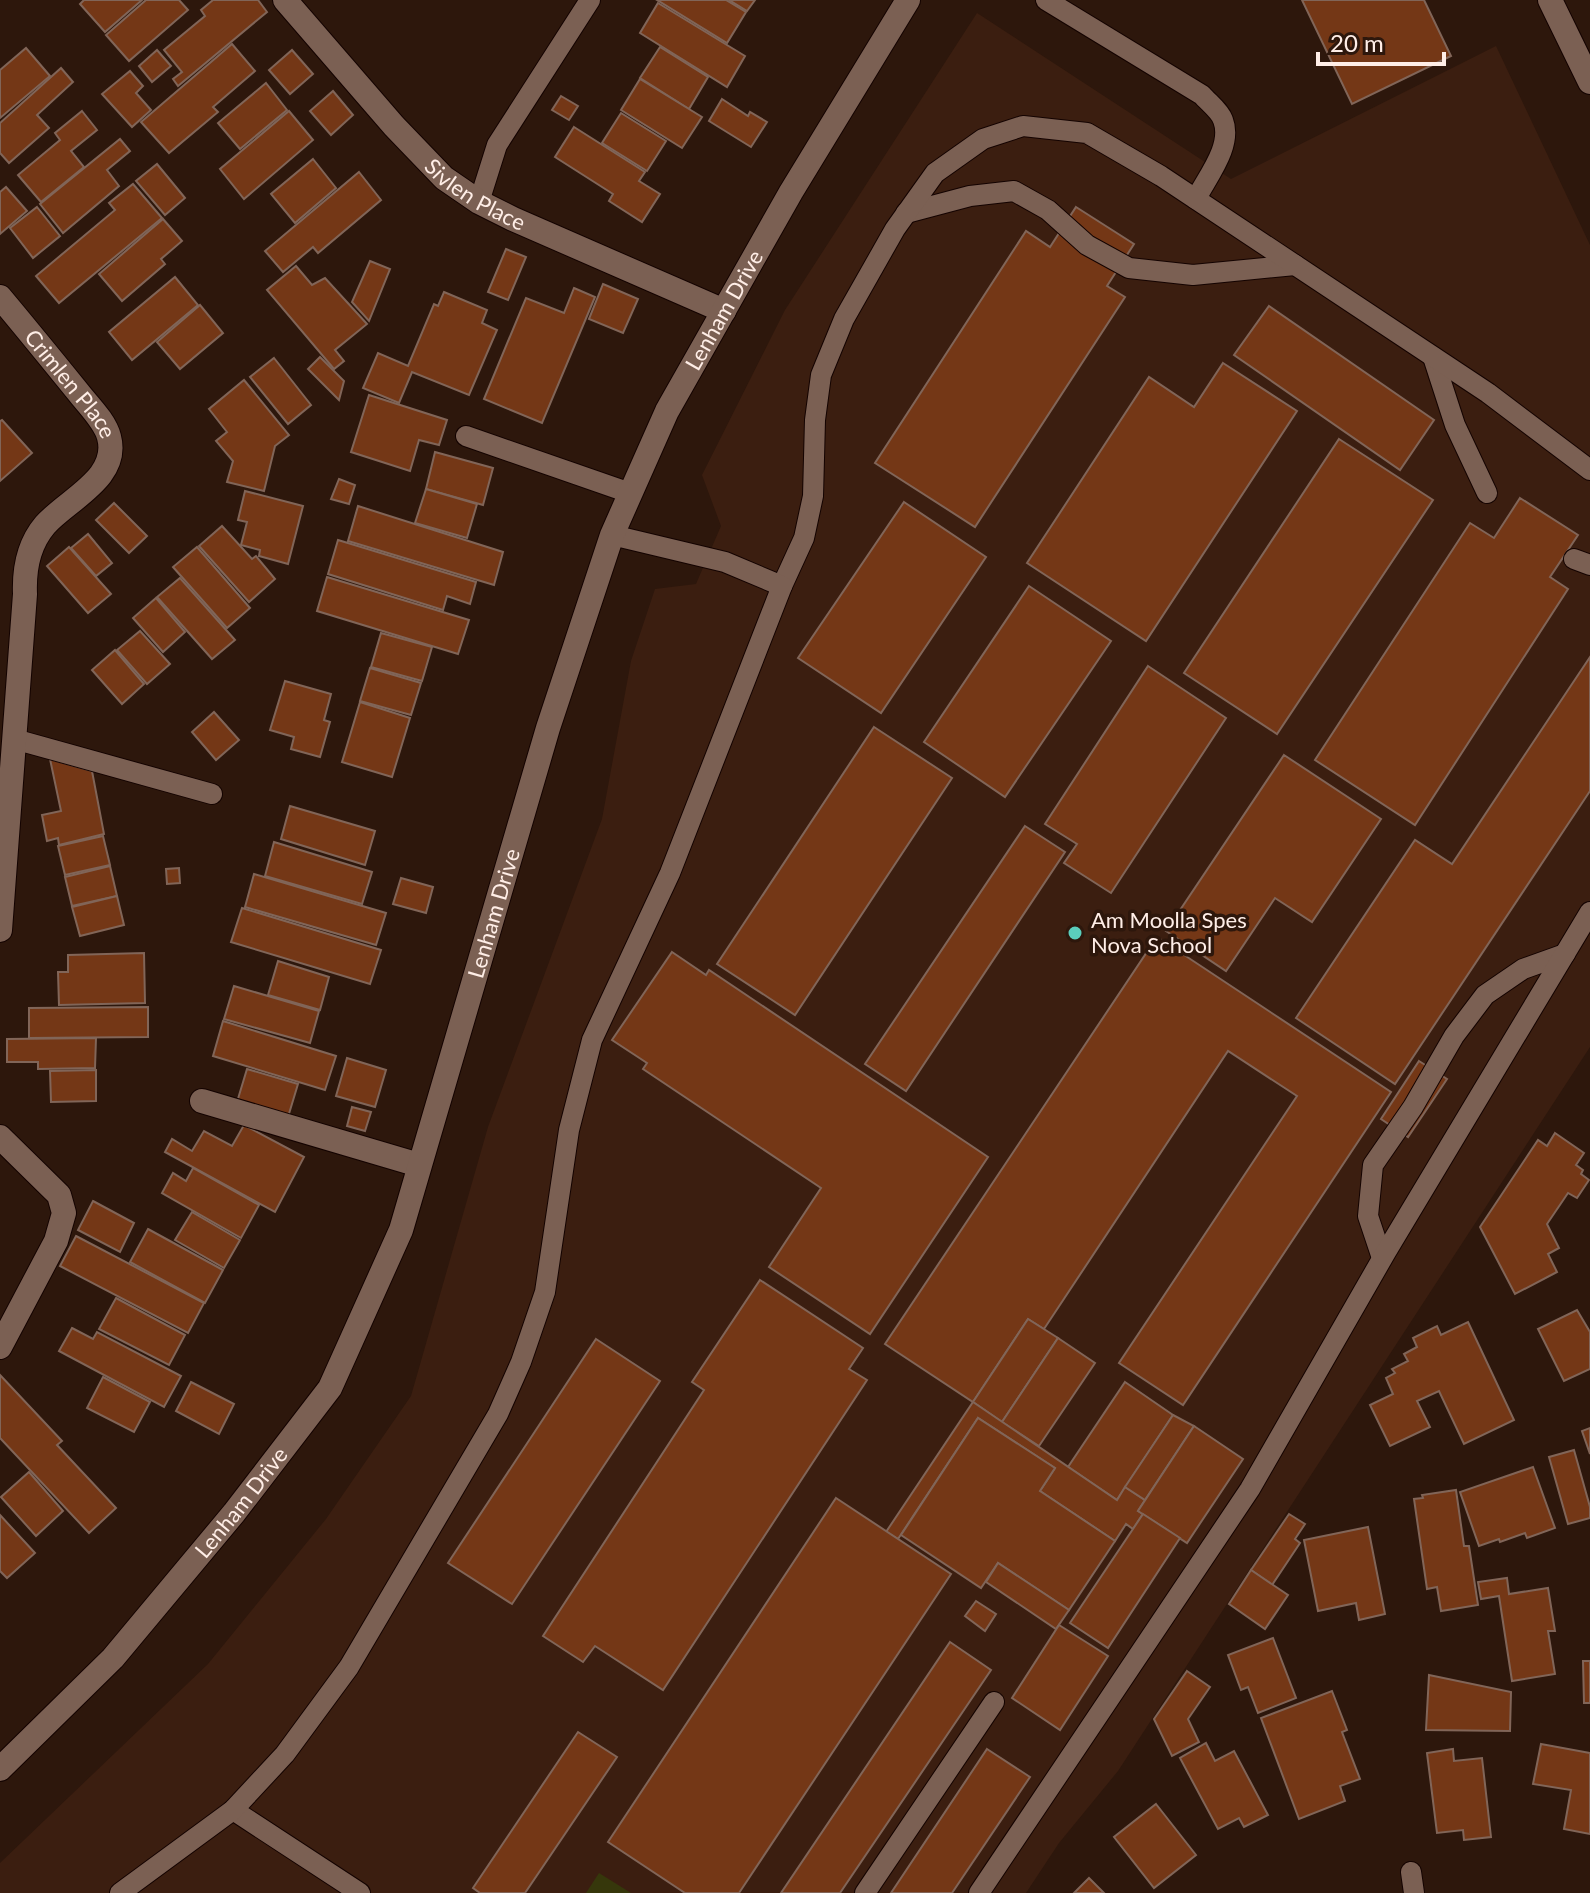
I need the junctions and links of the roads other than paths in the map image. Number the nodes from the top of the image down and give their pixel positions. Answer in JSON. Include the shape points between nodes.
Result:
{"nodes":[{"id":1,"x":285,"y":0,"type":"edge"},
{"id":2,"x":590,"y":0,"type":"edge"},
{"id":3,"x":908,"y":0,"type":"edge"},
{"id":4,"x":1046,"y":0,"type":"edge"},
{"id":5,"x":1550,"y":0,"type":"edge"},
{"id":6,"x":1590,"y":82,"type":"edge"},
{"id":7,"x":1196,"y":199,"type":"junction"},
{"id":8,"x":479,"y":202,"type":"junction"},
{"id":9,"x":906,"y":213,"type":"junction"},
{"id":10,"x":1295,"y":265,"type":"junction"},
{"id":11,"x":0,"y":297,"type":"edge"},
{"id":12,"x":724,"y":311,"type":"junction"},
{"id":13,"x":1433,"y":357,"type":"junction"},
{"id":14,"x":466,"y":436,"type":"dead end"},
{"id":15,"x":1590,"y":470,"type":"edge"},
{"id":16,"x":630,"y":493,"type":"junction"},
{"id":17,"x":1487,"y":493,"type":"dead end"},
{"id":18,"x":612,"y":535,"type":"junction"},
{"id":19,"x":782,"y":586,"type":"junction"},
{"id":20,"x":14,"y":739,"type":"junction"},
{"id":21,"x":212,"y":794,"type":"dead end"},
{"id":22,"x":1590,"y":912,"type":"edge"},
{"id":23,"x":0,"y":930,"type":"edge"},
{"id":24,"x":1565,"y":954,"type":"junction"},
{"id":25,"x":202,"y":1101,"type":"dead end"},
{"id":26,"x":0,"y":1137,"type":"edge"},
{"id":27,"x":419,"y":1165,"type":"junction"},
{"id":28,"x":1382,"y":1258,"type":"junction"},
{"id":29,"x":0,"y":1347,"type":"edge"},
{"id":30,"x":994,"y":1702,"type":"dead end"},
{"id":31,"x":0,"y":1769,"type":"edge"},
{"id":32,"x":233,"y":1810,"type":"junction"},
{"id":33,"x":1411,"y":1872,"type":"dead end"},
{"id":34,"x":120,"y":1893,"type":"edge"},
{"id":35,"x":360,"y":1893,"type":"edge"},
{"id":36,"x":865,"y":1893,"type":"edge"},
{"id":37,"x":979,"y":1893,"type":"edge"},
{"id":38,"x":1414,"y":1893,"type":"edge"}],
"edges":[{"from":1,"to":8,"type":"street","name":"Sivlen Place","via":[[394,126],[444,178]]},
{"from":2,"to":8,"type":"lane","via":[[497,145]]},
{"from":3,"to":12,"type":"street","name":"Lenham Drive"},
{"from":4,"to":7,"type":"lane","via":[[1202,95],[1223,118],[1221,152]]},
{"from":5,"to":6,"type":"street"},
{"from":7,"to":9,"type":"lane","via":[[1087,133],[1023,126],[983,139],[935,173]]},
{"from":7,"to":10,"type":"lane"},
{"from":8,"to":12,"type":"street","name":"Sivlen Place"},
{"from":9,"to":10,"type":"lane","via":[[1014,191],[1048,210],[1087,245],[1129,268],[1193,275]]},
{"from":9,"to":19,"type":"lane","via":[[844,319],[821,375],[813,496],[804,538]]},
{"from":10,"to":13,"type":"lane"},
{"from":11,"to":20,"type":"street","name":"Crimlen Place","via":[[94,412],[109,434],[112,457],[99,477],[44,526],[24,571]]},
{"from":12,"to":16,"type":"street","name":"Lenham Drive","via":[[667,411]]},
{"from":13,"to":15,"type":"lane"},
{"from":13,"to":17,"type":"lane","via":[[1455,425]]},
{"from":14,"to":16,"type":"lane"},
{"from":16,"to":18,"type":"street","name":"Lenham Drive"},
{"from":18,"to":19,"type":"lane","via":[[725,562]]},
{"from":18,"to":27,"type":"street","name":"Lenham Drive","via":[[548,728]]},
{"from":19,"to":32,"type":"lane","via":[[670,873],[592,1040],[569,1130],[545,1292],[498,1414],[349,1667],[285,1754]]},
{"from":20,"to":21,"type":"lane"},
{"from":20,"to":23,"type":"street","name":"Crimlen Place"},
{"from":22,"to":24,"type":"lane"},
{"from":24,"to":28,"type":"lane"},
{"from":24,"to":28,"type":"lane","via":[[1523,969],[1485,995],[1373,1165],[1368,1216]]},
{"from":25,"to":27,"type":"street"},
{"from":26,"to":29,"type":"street","via":[[59,1195],[64,1213],[56,1241]]},
{"from":27,"to":31,"type":"street","name":"Lenham Drive","via":[[401,1230],[330,1388],[113,1658]]},
{"from":28,"to":37,"type":"lane","via":[[1250,1489]]},
{"from":30,"to":36,"type":"lane"},
{"from":32,"to":34,"type":"lane"},
{"from":32,"to":35,"type":"lane"},
{"from":33,"to":38,"type":"lane"}]}
